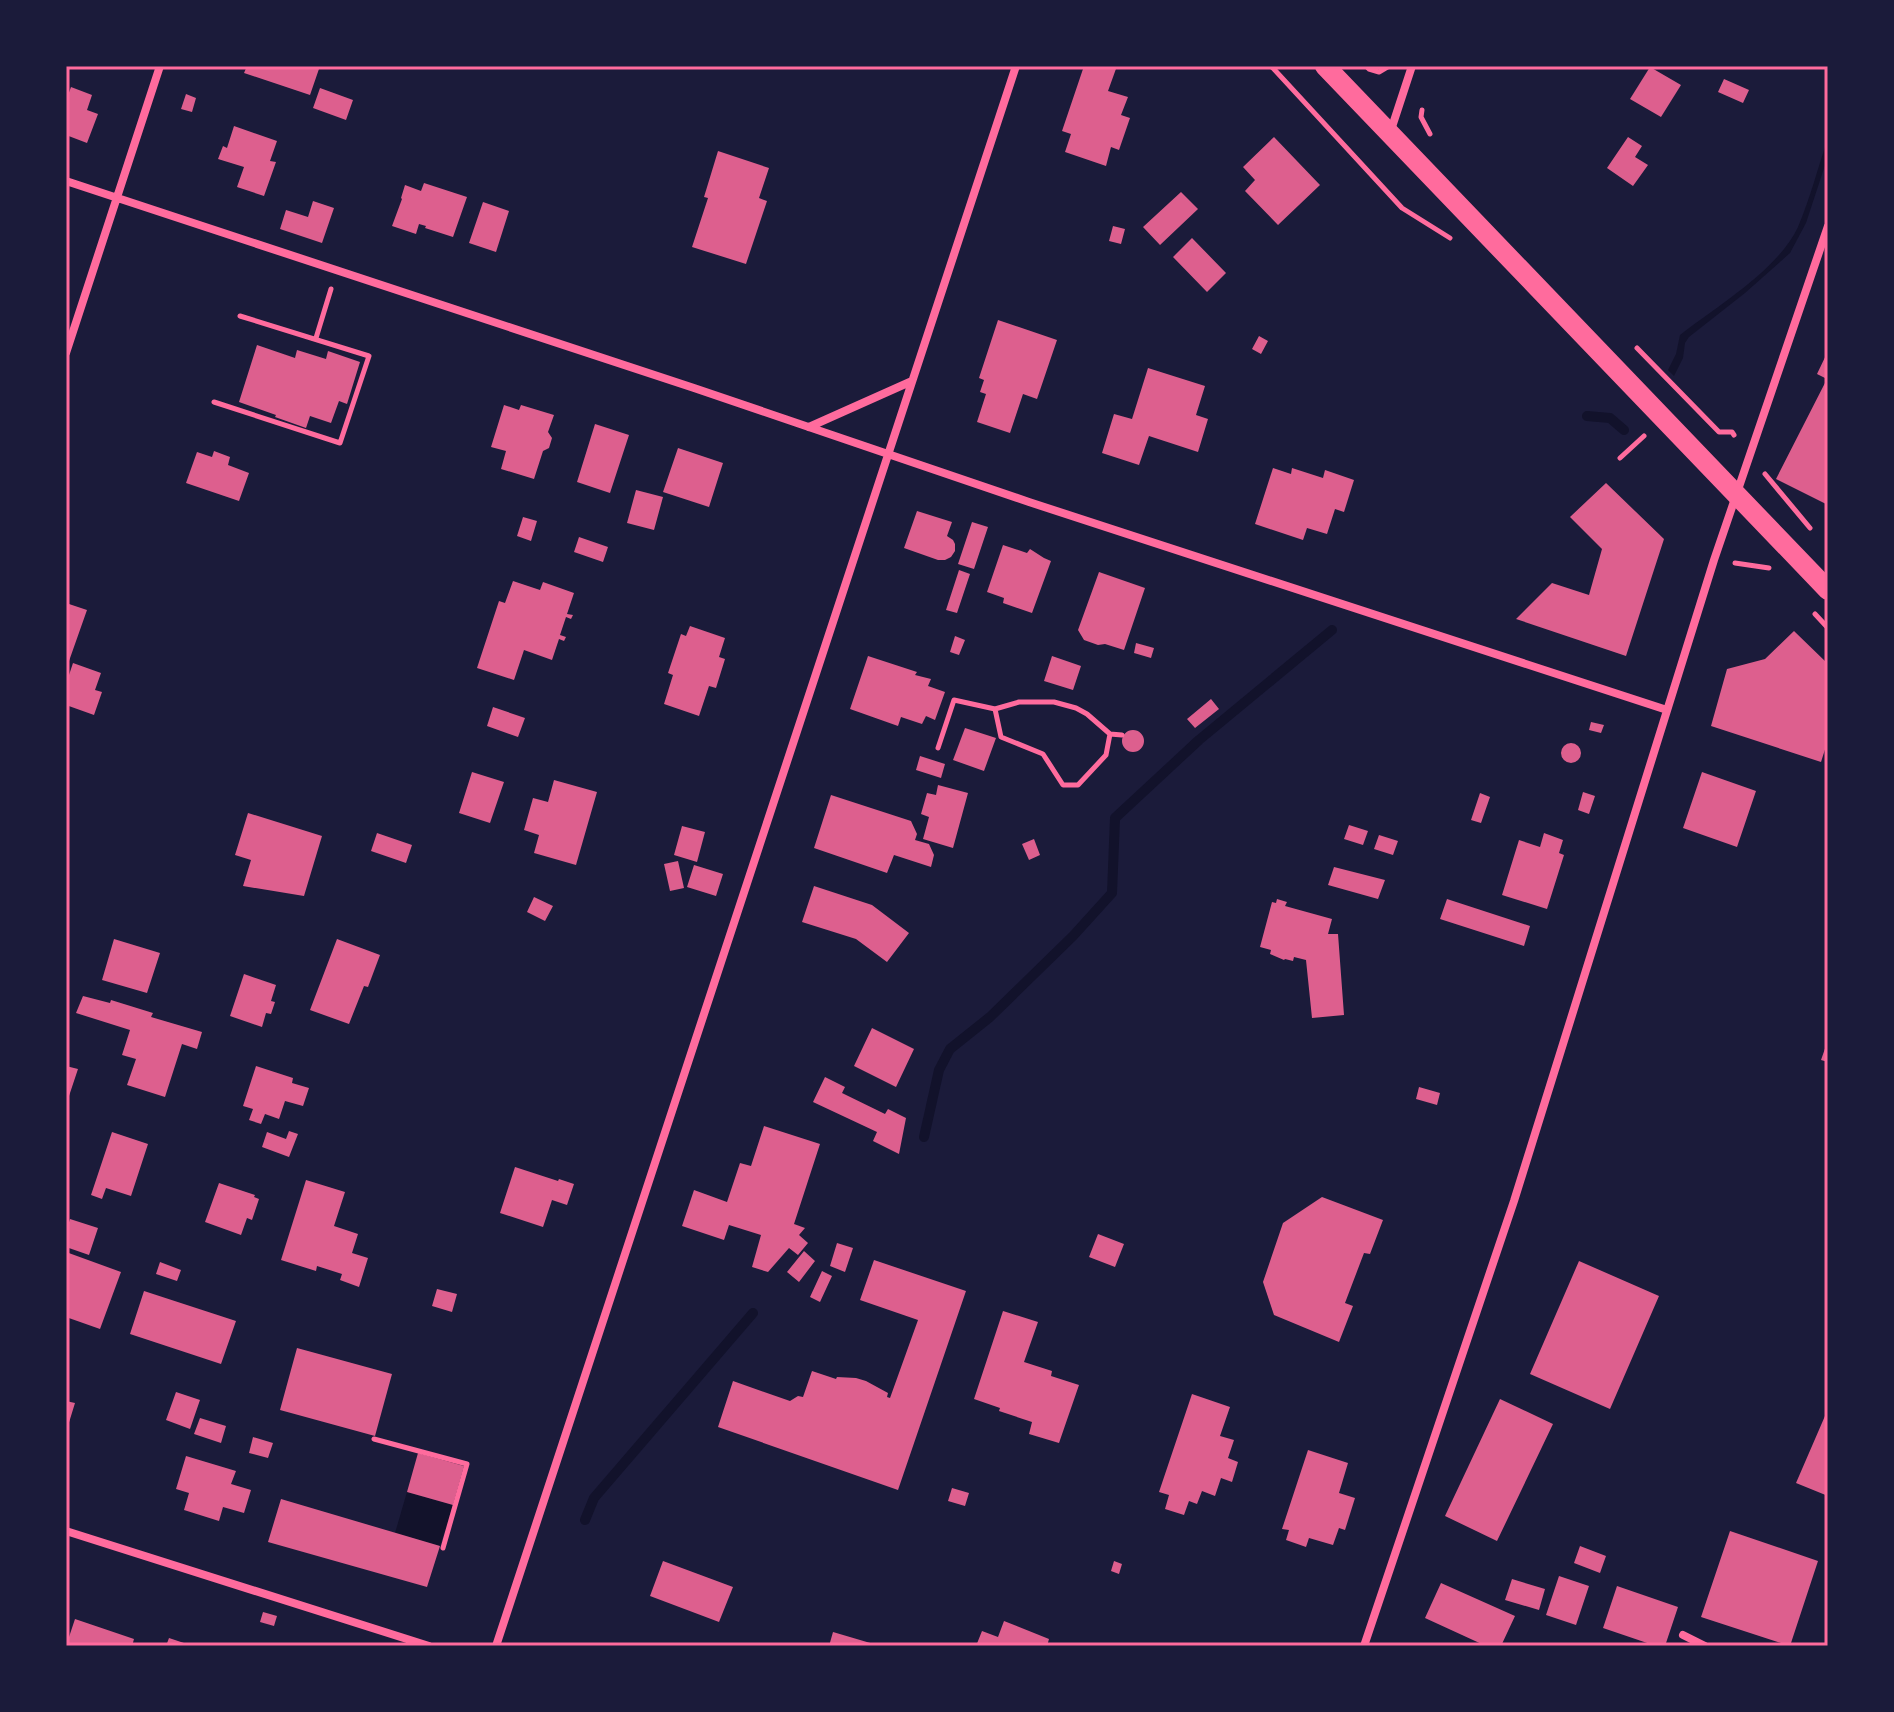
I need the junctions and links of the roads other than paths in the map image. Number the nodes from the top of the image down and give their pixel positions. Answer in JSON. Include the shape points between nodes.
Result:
{"nodes":[{"id":1,"x":160,"y":66,"type":"edge"},
{"id":2,"x":1016,"y":66,"type":"edge"},
{"id":3,"x":1325,"y":66,"type":"edge"},
{"id":4,"x":1412,"y":66,"type":"edge"},
{"id":5,"x":1389,"y":133,"type":"junction"},
{"id":6,"x":66,"y":181,"type":"edge"},
{"id":7,"x":117,"y":199,"type":"junction"},
{"id":8,"x":1828,"y":226,"type":"edge"},
{"id":9,"x":66,"y":353,"type":"edge"},
{"id":10,"x":912,"y":381,"type":"junction"},
{"id":11,"x":809,"y":427,"type":"junction"},
{"id":12,"x":889,"y":453,"type":"junction"},
{"id":13,"x":1736,"y":494,"type":"junction"},
{"id":14,"x":1828,"y":590,"type":"edge"},
{"id":15,"x":1667,"y":710,"type":"junction"},
{"id":16,"x":66,"y":1531,"type":"edge"},
{"id":17,"x":1683,"y":1635,"type":"dead end"},
{"id":18,"x":429,"y":1646,"type":"edge"},
{"id":19,"x":496,"y":1646,"type":"edge"},
{"id":20,"x":1364,"y":1646,"type":"edge"},
{"id":21,"x":1705,"y":1646,"type":"edge"}],
"edges":[{"from":1,"to":7,"type":"street"},
{"from":2,"to":10,"type":"street"},
{"from":3,"to":5,"type":"main road"},
{"from":4,"to":5,"type":"street"},
{"from":5,"to":13,"type":"main road"},
{"from":6,"to":7,"type":"street"},
{"from":7,"to":9,"type":"street"},
{"from":7,"to":11,"type":"street"},
{"from":8,"to":13,"type":"street"},
{"from":10,"to":11,"type":"street"},
{"from":10,"to":12,"type":"street"},
{"from":11,"to":12,"type":"street"},
{"from":12,"to":15,"type":"street"},
{"from":12,"to":19,"type":"street"},
{"from":13,"to":14,"type":"main road"},
{"from":13,"to":15,"type":"street"},
{"from":15,"to":20,"type":"street","via":[[1514,1201]]},
{"from":16,"to":18,"type":"street"},
{"from":17,"to":21,"type":"street"}]}
